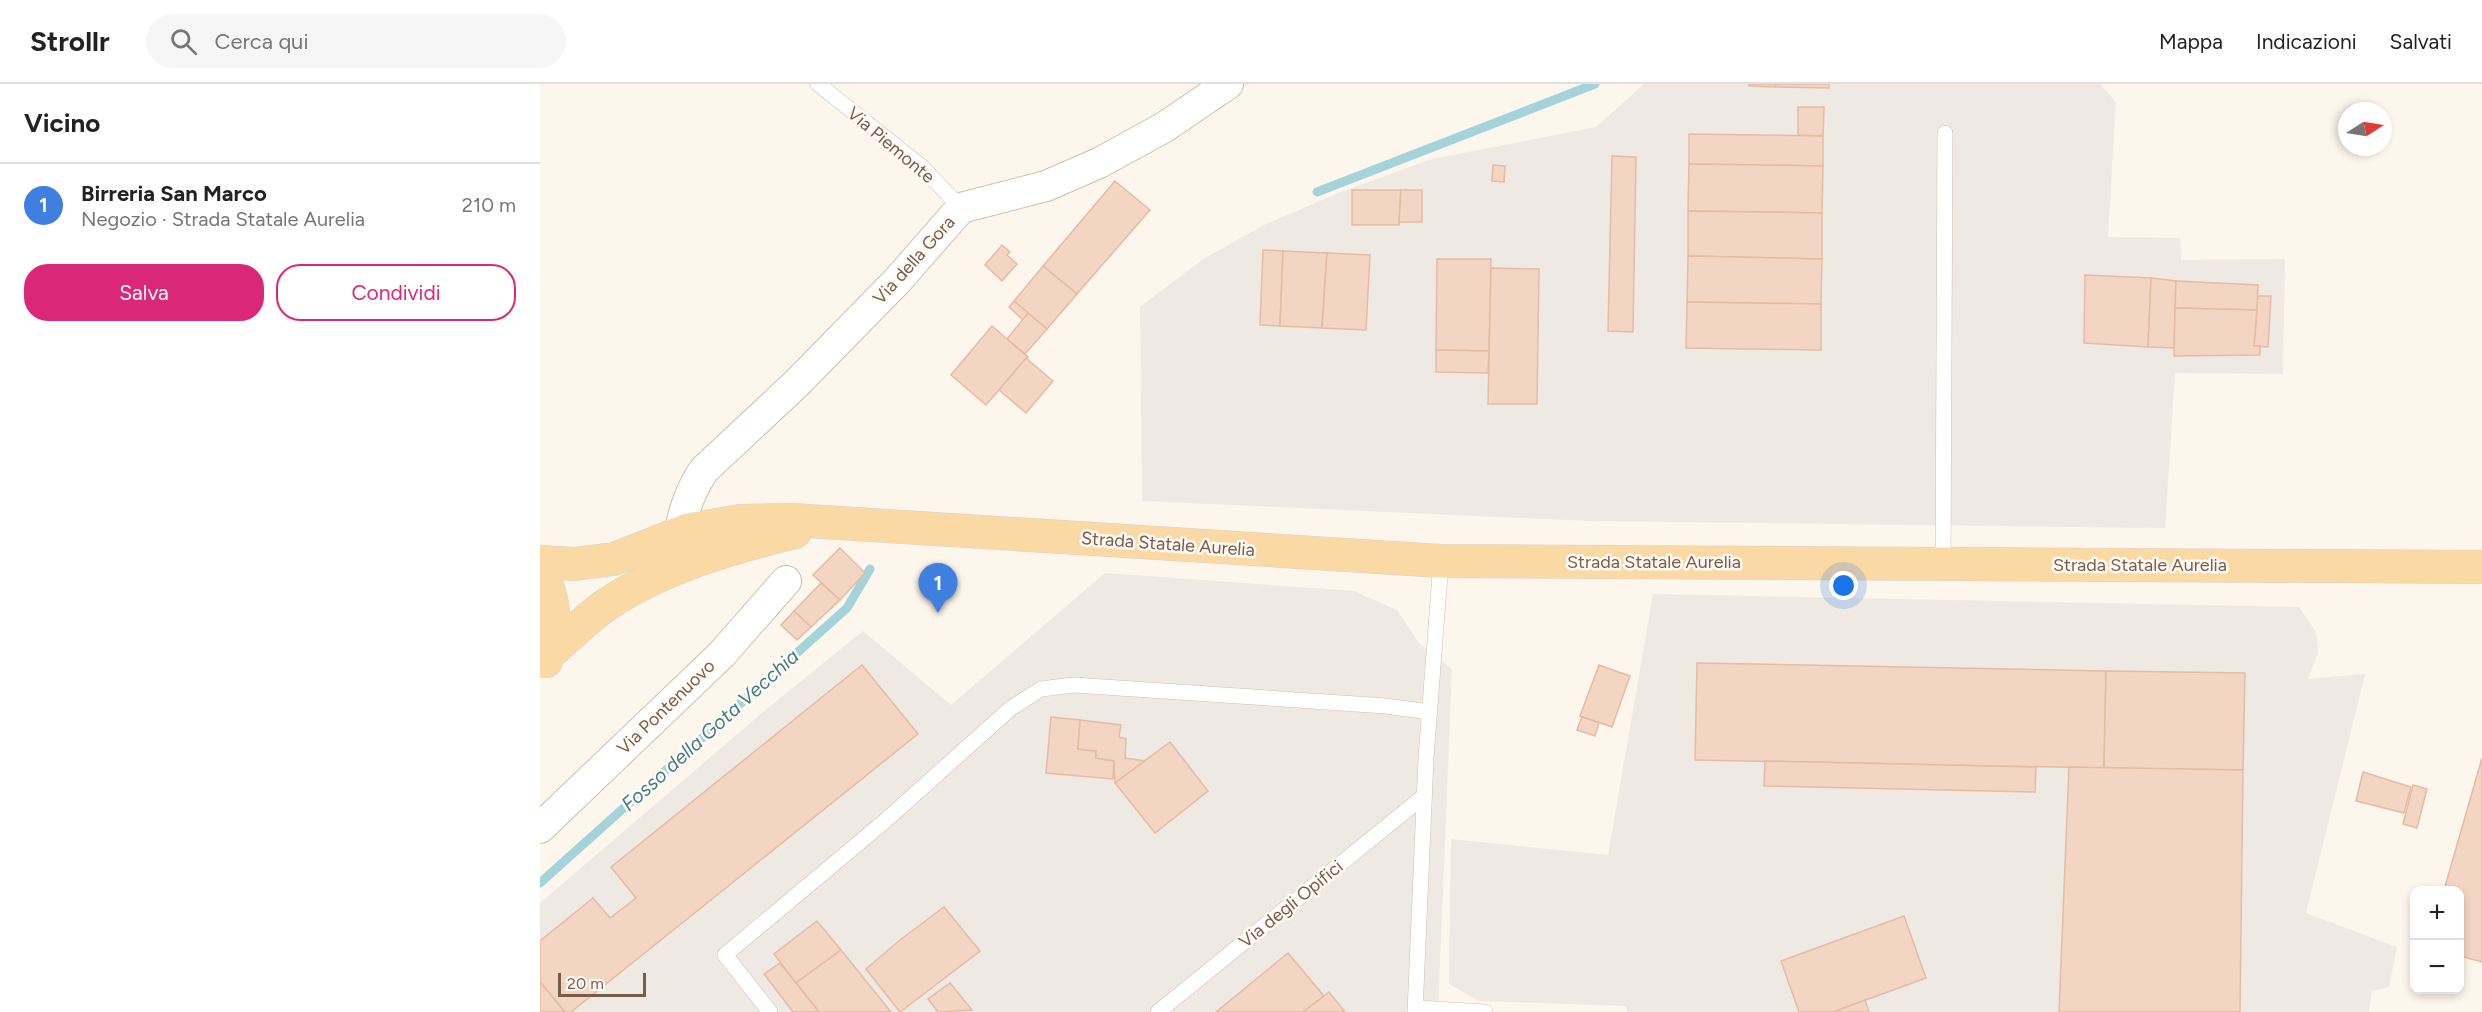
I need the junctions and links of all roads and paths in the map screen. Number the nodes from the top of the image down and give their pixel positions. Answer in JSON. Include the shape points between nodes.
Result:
{"nodes":[{"id":1,"x":819,"y":84,"type":"edge"},
{"id":2,"x":1228,"y":84,"type":"edge"},
{"id":3,"x":1945,"y":133,"type":"dead end"},
{"id":4,"x":961,"y":208,"type":"junction"},
{"id":5,"x":826,"y":524,"type":"junction"},
{"id":6,"x":679,"y":534,"type":"junction"},
{"id":7,"x":1441,"y":561,"type":"junction"},
{"id":8,"x":540,"y":562,"type":"edge"},
{"id":9,"x":1943,"y":564,"type":"junction"},
{"id":10,"x":2482,"y":567,"type":"edge"},
{"id":11,"x":540,"y":570,"type":"edge"},
{"id":12,"x":786,"y":581,"type":"dead end"},
{"id":13,"x":622,"y":597,"type":"junction"},
{"id":14,"x":545,"y":661,"type":"edge"},
{"id":15,"x":1430,"y":712,"type":"junction"},
{"id":16,"x":1424,"y":796,"type":"junction"},
{"id":17,"x":540,"y":828,"type":"edge"},
{"id":18,"x":1415,"y":1010,"type":"edge"},
{"id":19,"x":770,"y":1012,"type":"edge"},
{"id":20,"x":1158,"y":1012,"type":"edge"},
{"id":21,"x":1485,"y":1012,"type":"edge"}],
"edges":[{"from":1,"to":4,"type":"lane","name":"Via Piemonte","via":[[922,167]]},
{"from":2,"to":4,"type":"street","name":"Via della Gora","via":[[1163,128],[1099,163],[1046,186]]},
{"from":3,"to":9,"type":"lane"},
{"from":4,"to":6,"type":"street","name":"Via della Gora","via":[[897,282],[704,470],[692,486]]},
{"from":5,"to":6,"type":"main road","name":"Strada Statale Aurelia","via":[[740,521]]},
{"from":5,"to":7,"type":"main road","name":"Strada Statale Aurelia"},
{"from":5,"to":13,"type":"main road","name":"Strada Statale Aurelia","via":[[700,560]]},
{"from":6,"to":8,"type":"main road","name":"Strada Statale Aurelia","via":[[614,559],[574,564]]},
{"from":6,"to":13,"type":"street","name":"Via della Gora","via":[[679,547],[674,555],[639,576]]},
{"from":7,"to":9,"type":"main road","name":"Strada Statale Aurelia"},
{"from":7,"to":15,"type":"lane"},
{"from":9,"to":10,"type":"main road","name":"Strada Statale Aurelia"},
{"from":11,"to":14,"type":"main road","name":"Strada Statale Aurelia","via":[[547,582],[553,612],[553,645]]},
{"from":12,"to":17,"type":"street","name":"Via Pontenuovo","via":[[722,654]]},
{"from":13,"to":14,"type":"main road","name":"Strada Statale Aurelia","via":[[607,605]]},
{"from":15,"to":16,"type":"lane"},
{"from":15,"to":19,"type":"lane","via":[[1074,685],[1041,689],[1011,708],[885,821],[725,955]]},
{"from":16,"to":18,"type":"lane"},
{"from":16,"to":20,"type":"lane","name":"Via degli Opifici"},
{"from":18,"to":21,"type":"lane"}]}
